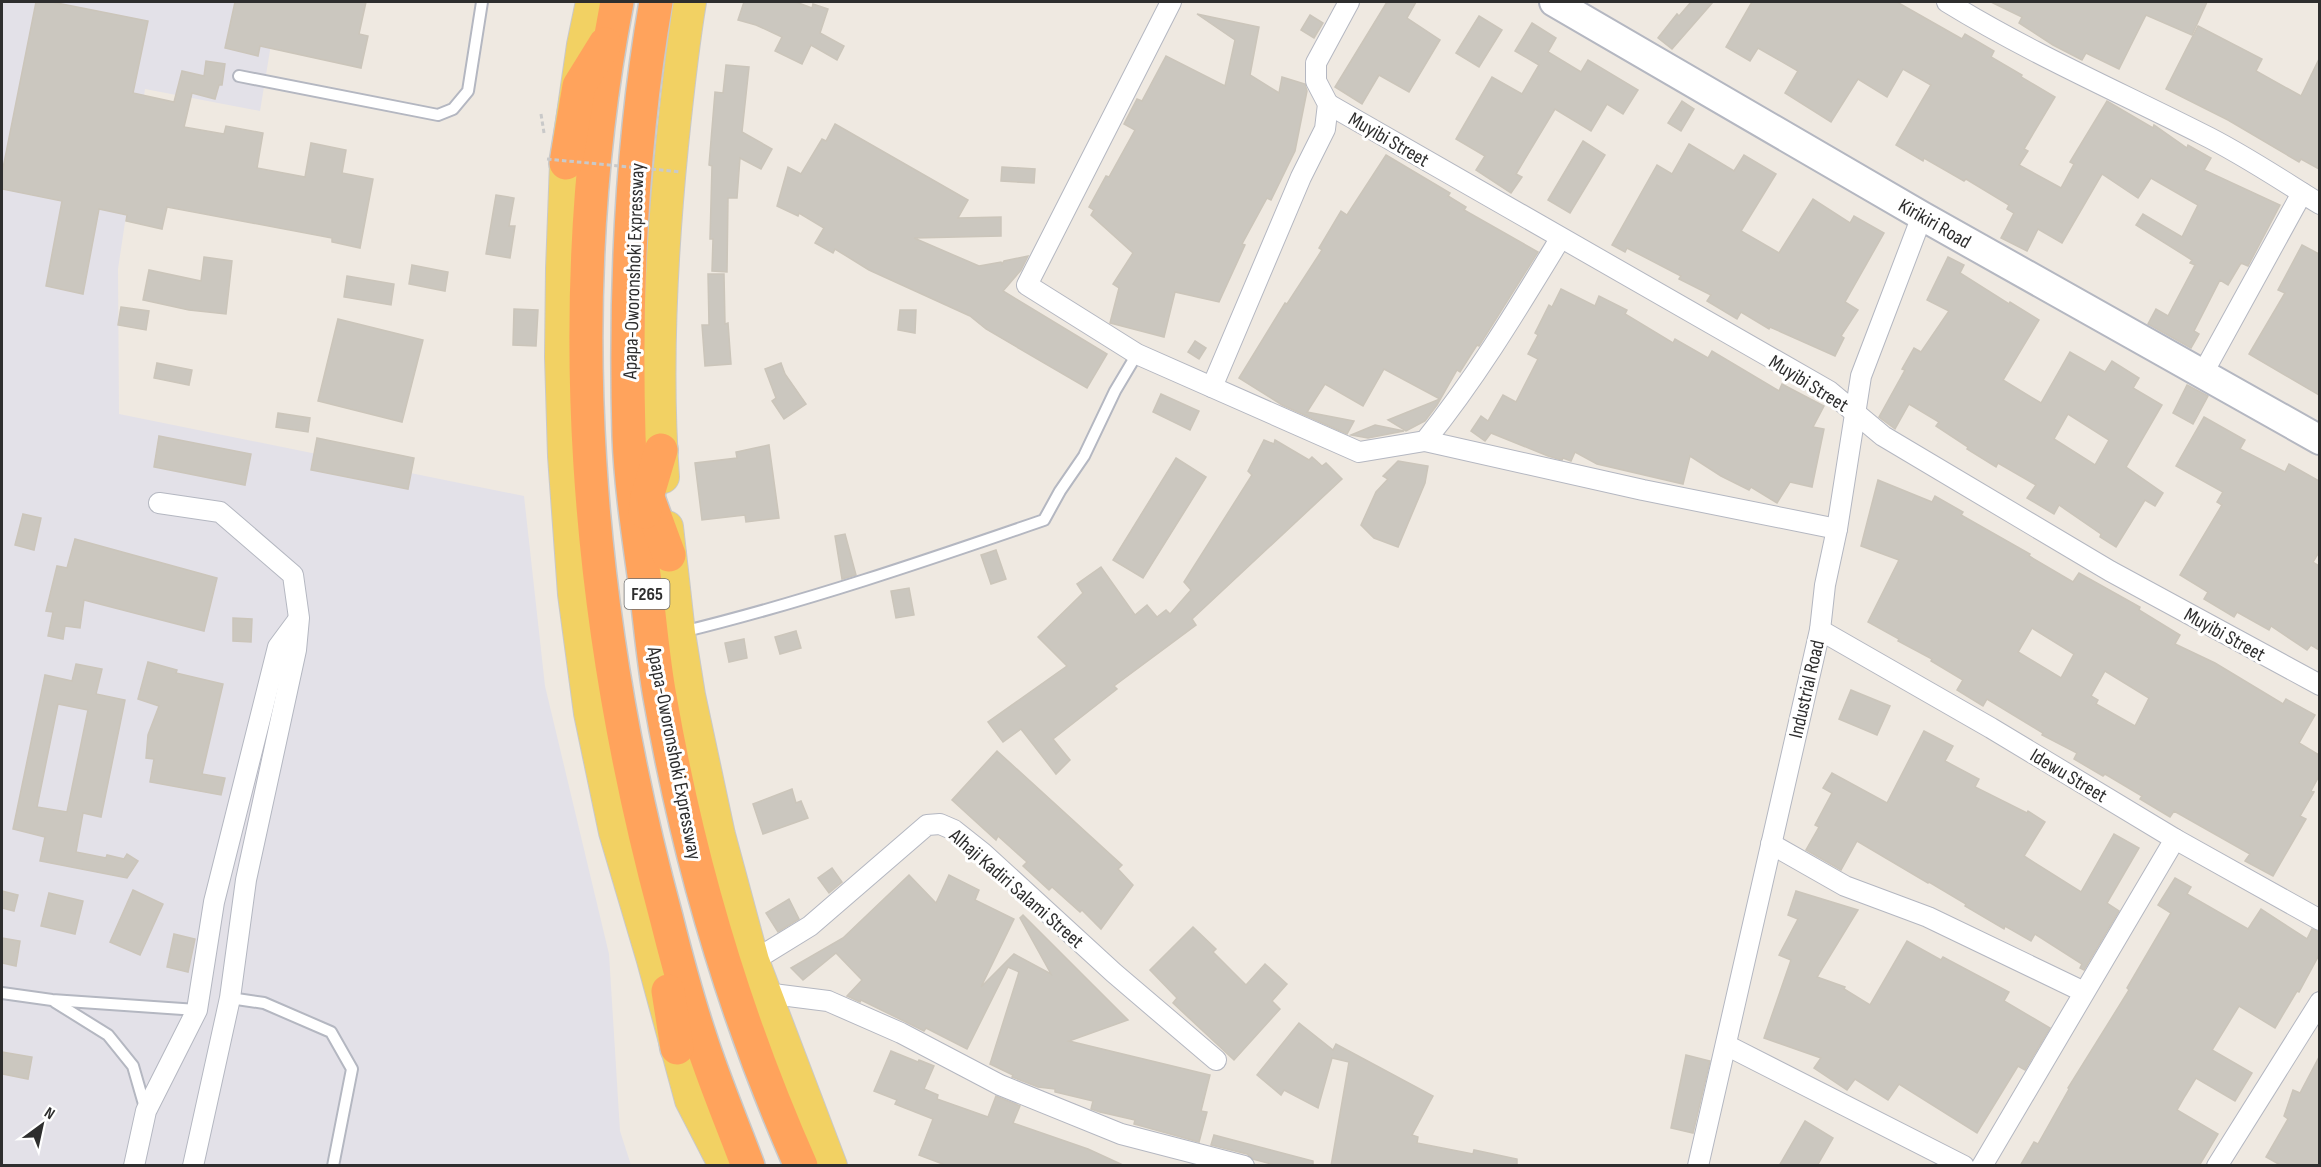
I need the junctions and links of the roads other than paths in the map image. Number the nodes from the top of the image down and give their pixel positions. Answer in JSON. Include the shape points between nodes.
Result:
{"nodes":[{"id":1,"x":482,"y":2,"type":"edge"},
{"id":2,"x":592,"y":2,"type":"edge"},
{"id":3,"x":617,"y":2,"type":"edge"},
{"id":4,"x":656,"y":2,"type":"edge"},
{"id":5,"x":690,"y":2,"type":"edge"},
{"id":6,"x":1171,"y":2,"type":"edge"},
{"id":7,"x":1350,"y":2,"type":"edge"},
{"id":8,"x":1554,"y":2,"type":"edge"},
{"id":9,"x":1947,"y":2,"type":"edge"},
{"id":10,"x":597,"y":40,"type":"junction"},
{"id":11,"x":239,"y":76,"type":"dead end"},
{"id":12,"x":1328,"y":104,"type":"junction"},
{"id":13,"x":569,"y":163,"type":"junction"},
{"id":14,"x":2302,"y":194,"type":"junction"},
{"id":15,"x":2319,"y":204,"type":"edge"},
{"id":16,"x":1922,"y":216,"type":"junction"},
{"id":17,"x":1560,"y":239,"type":"junction"},
{"id":18,"x":1137,"y":354,"type":"junction"},
{"id":19,"x":2203,"y":373,"type":"junction"},
{"id":20,"x":1212,"y":387,"type":"junction"},
{"id":21,"x":1856,"y":413,"type":"junction"},
{"id":22,"x":629,"y":438,"type":"junction"},
{"id":23,"x":2319,"y":440,"type":"edge"},
{"id":24,"x":1425,"y":441,"type":"junction"},
{"id":25,"x":661,"y":450,"type":"junction"},
{"id":26,"x":647,"y":497,"type":"junction"},
{"id":27,"x":159,"y":503,"type":"dead end"},
{"id":28,"x":1837,"y":529,"type":"junction"},
{"id":29,"x":655,"y":551,"type":"junction"},
{"id":30,"x":299,"y":618,"type":"junction"},
{"id":31,"x":1820,"y":630,"type":"junction"},
{"id":32,"x":679,"y":633,"type":"junction"},
{"id":33,"x":2319,"y":685,"type":"edge"},
{"id":34,"x":2175,"y":839,"type":"junction"},
{"id":35,"x":1771,"y":844,"type":"junction"},
{"id":36,"x":2319,"y":920,"type":"edge"},
{"id":37,"x":664,"y":955,"type":"junction"},
{"id":38,"x":753,"y":961,"type":"junction"},
{"id":39,"x":2084,"y":992,"type":"junction"},
{"id":40,"x":2,"y":993,"type":"edge"},
{"id":41,"x":765,"y":993,"type":"junction"},
{"id":42,"x":230,"y":998,"type":"junction"},
{"id":43,"x":52,"y":1000,"type":"junction"},
{"id":44,"x":2319,"y":1002,"type":"edge"},
{"id":45,"x":197,"y":1010,"type":"junction"},
{"id":46,"x":689,"y":1043,"type":"junction"},
{"id":47,"x":1726,"y":1045,"type":"junction"},
{"id":48,"x":1216,"y":1060,"type":"dead end"},
{"id":49,"x":691,"y":1100,"type":"junction"},
{"id":50,"x":146,"y":1111,"type":"junction"},
{"id":51,"x":134,"y":1166,"type":"edge"},
{"id":52,"x":193,"y":1166,"type":"edge"},
{"id":53,"x":333,"y":1166,"type":"edge"},
{"id":54,"x":700,"y":1166,"type":"edge"},
{"id":55,"x":725,"y":1166,"type":"edge"},
{"id":56,"x":748,"y":1166,"type":"edge"},
{"id":57,"x":801,"y":1166,"type":"edge"},
{"id":58,"x":831,"y":1166,"type":"edge"},
{"id":59,"x":1244,"y":1166,"type":"edge"},
{"id":60,"x":1698,"y":1166,"type":"edge"},
{"id":61,"x":1964,"y":1166,"type":"edge"},
{"id":62,"x":1982,"y":1166,"type":"edge"},
{"id":63,"x":2217,"y":1166,"type":"edge"}],
"edges":[{"from":1,"to":11,"type":"lane","via":[[468,92],[453,109],[438,115]]},
{"from":2,"to":10,"type":"main road"},
{"from":3,"to":10,"type":"highway","number":"F265"},
{"from":4,"to":22,"type":"highway","name":"Apapa-Oworonshoki Expressway","number":"F265","via":[[632,182]]},
{"from":5,"to":25,"type":"main road","name":"Apapa-Oworonshoki Expressway","via":[[663,235],[659,335]]},
{"from":6,"to":18,"type":"street","via":[[1027,285]]},
{"from":7,"to":12,"type":"street","via":[[1316,63],[1316,81]]},
{"from":8,"to":16,"type":"main road","name":"Kirikiri Road"},
{"from":9,"to":14,"type":"street","via":[[2076,72],[2203,134]]},
{"from":10,"to":13,"type":"highway","number":"F265"},
{"from":10,"to":13,"type":"highway","via":[[579,86]]},
{"from":12,"to":17,"type":"street","name":"Muyibi Street"},
{"from":12,"to":20,"type":"street","via":[[1325,129]]},
{"from":13,"to":37,"type":"highway","number":"F265","via":[[587,321],[595,526],[606,621]]},
{"from":14,"to":15,"type":"street"},
{"from":14,"to":19,"type":"street"},
{"from":16,"to":19,"type":"main road","name":"Kirikiri Road"},
{"from":16,"to":21,"type":"street","name":"Industrial Road","via":[[1861,376]]},
{"from":17,"to":21,"type":"street","name":"Muyibi Street","via":[[1829,391]]},
{"from":17,"to":24,"type":"street","via":[[1449,412]]},
{"from":18,"to":20,"type":"street"},
{"from":18,"to":32,"type":"lane","via":[[1084,456],[1044,520],[883,575]]},
{"from":19,"to":23,"type":"main road","name":"Kirikiri Road"},
{"from":20,"to":24,"type":"street","via":[[1359,452]]},
{"from":21,"to":28,"type":"street","name":"Industrial Road"},
{"from":21,"to":33,"type":"street","name":"Muyibi Street","via":[[1883,436],[2110,571]]},
{"from":22,"to":26,"type":"highway"},
{"from":22,"to":29,"type":"highway","name":"Apapa-Oworonshoki Expressway","number":"F265"},
{"from":24,"to":28,"type":"street"},
{"from":25,"to":26,"type":"highway"},
{"from":25,"to":29,"type":"main road","name":"Apapa-Oworonshoki Expressway"},
{"from":26,"to":29,"type":"highway"},
{"from":27,"to":30,"type":"street","via":[[220,512],[293,575]]},
{"from":28,"to":31,"type":"street","name":"Industrial Road"},
{"from":29,"to":32,"type":"main road","name":"Apapa-Oworonshoki Expressway"},
{"from":29,"to":57,"type":"highway","name":"Apapa-Oworonshoki Expressway","number":"F265","via":[[660,697],[705,897],[740,1014]]},
{"from":30,"to":42,"type":"street","via":[[296,650],[246,880]]},
{"from":30,"to":45,"type":"street","via":[[278,647],[214,902]]},
{"from":31,"to":34,"type":"street","name":"Idewu Street"},
{"from":31,"to":35,"type":"street","name":"Industrial Road"},
{"from":32,"to":38,"type":"main road","name":"Apapa-Oworonshoki Expressway","via":[[714,812]]},
{"from":34,"to":36,"type":"street","name":"Idewu Street"},
{"from":34,"to":39,"type":"street"},
{"from":35,"to":39,"type":"street","via":[[1845,886],[1928,916]]},
{"from":35,"to":47,"type":"street","name":"Industrial Road"},
{"from":37,"to":46,"type":"highway","number":"F265"},
{"from":37,"to":46,"type":"highway","via":[[668,992]]},
{"from":38,"to":41,"type":"main road","name":"Apapa-Oworonshoki Expressway"},
{"from":38,"to":48,"type":"street","name":"Alhaji Kadiri Salami Street","via":[[810,926],[927,825],[940,824],[954,830],[982,853]]},
{"from":39,"to":62,"type":"street"},
{"from":40,"to":43,"type":"lane"},
{"from":41,"to":58,"type":"main road","name":"Apapa-Oworonshoki Expressway"},
{"from":41,"to":59,"type":"street","via":[[828,1001],[901,1033],[1000,1085],[1121,1134]]},
{"from":42,"to":52,"type":"street"},
{"from":42,"to":53,"type":"lane","via":[[264,1003],[331,1032],[352,1069]]},
{"from":43,"to":45,"type":"lane"},
{"from":43,"to":50,"type":"lane","via":[[108,1035],[133,1066]]},
{"from":44,"to":63,"type":"street"},
{"from":45,"to":50,"type":"street"},
{"from":46,"to":49,"type":"main road"},
{"from":46,"to":56,"type":"highway","number":"F265"},
{"from":47,"to":60,"type":"street","name":"Industrial Road"},
{"from":47,"to":61,"type":"street"},
{"from":49,"to":54,"type":"main road"},
{"from":49,"to":55,"type":"main road"},
{"from":50,"to":51,"type":"street"}]}
